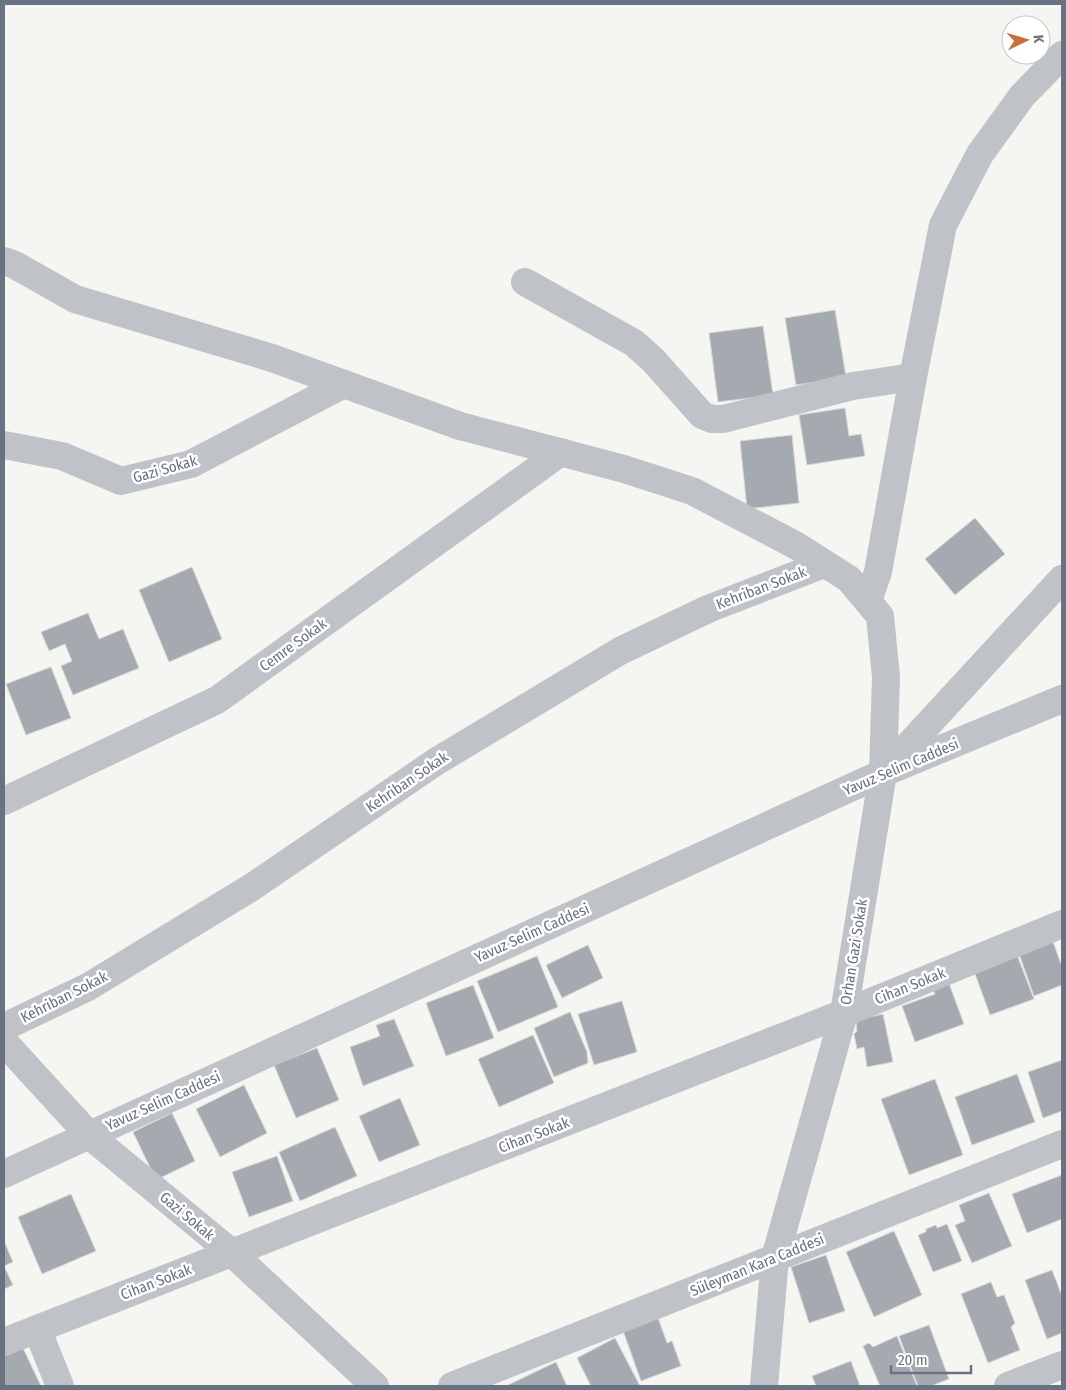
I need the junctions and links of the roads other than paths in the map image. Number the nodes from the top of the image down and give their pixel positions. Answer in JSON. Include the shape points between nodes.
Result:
{"nodes":[{"id":1,"x":1062,"y":55,"type":"edge"},
{"id":2,"x":4,"y":261,"type":"edge"},
{"id":3,"x":526,"y":282,"type":"dead end"},
{"id":4,"x":913,"y":377,"type":"junction"},
{"id":5,"x":344,"y":384,"type":"junction"},
{"id":6,"x":4,"y":445,"type":"edge"},
{"id":7,"x":561,"y":452,"type":"junction"},
{"id":8,"x":824,"y":564,"type":"junction"},
{"id":9,"x":1062,"y":578,"type":"edge"},
{"id":10,"x":868,"y":601,"type":"junction"},
{"id":11,"x":1062,"y":699,"type":"edge"},
{"id":12,"x":883,"y":774,"type":"junction"},
{"id":13,"x":4,"y":801,"type":"edge"},
{"id":14,"x":1062,"y":924,"type":"edge"},
{"id":15,"x":844,"y":1013,"type":"junction"},
{"id":16,"x":4,"y":1027,"type":"edge"},
{"id":17,"x":4,"y":1042,"type":"edge"},
{"id":18,"x":90,"y":1135,"type":"junction"},
{"id":19,"x":1062,"y":1144,"type":"edge"},
{"id":20,"x":4,"y":1174,"type":"edge"},
{"id":21,"x":232,"y":1253,"type":"junction"},
{"id":22,"x":776,"y":1258,"type":"junction"},
{"id":23,"x":37,"y":1329,"type":"junction"},
{"id":24,"x":4,"y":1342,"type":"edge"},
{"id":25,"x":1062,"y":1365,"type":"edge"},
{"id":26,"x":60,"y":1386,"type":"edge"},
{"id":27,"x":375,"y":1386,"type":"edge"},
{"id":28,"x":452,"y":1386,"type":"edge"},
{"id":29,"x":764,"y":1386,"type":"edge"},
{"id":30,"x":1008,"y":1386,"type":"edge"}],
"edges":[{"from":1,"to":4,"type":"street","via":[[1022,96],[980,154],[943,224]]},
{"from":2,"to":5,"type":"street","name":"Orhan Gazi Sokak","via":[[75,299],[272,358]]},
{"from":3,"to":4,"type":"street","via":[[634,342],[702,415],[712,419],[723,419],[853,386]]},
{"from":4,"to":10,"type":"street","via":[[878,572]]},
{"from":5,"to":6,"type":"street","name":"Gazi Sokak","via":[[191,464],[121,481],[62,456]]},
{"from":5,"to":7,"type":"street","name":"Orhan Gazi Sokak","via":[[460,426]]},
{"from":7,"to":8,"type":"street","name":"Orhan Gazi Sokak","via":[[624,468],[692,491],[797,546]]},
{"from":7,"to":13,"type":"street","name":"Cemre Sokak","via":[[217,700]]},
{"from":8,"to":10,"type":"street","name":"Orhan Gazi Sokak","via":[[849,579]]},
{"from":8,"to":16,"type":"street","name":"Kehriban Sokak","via":[[708,609],[620,650],[437,761],[252,887],[88,986]]},
{"from":9,"to":12,"type":"street"},
{"from":10,"to":12,"type":"street","name":"Orhan Gazi Sokak","via":[[880,616],[886,677]]},
{"from":11,"to":12,"type":"street","name":"Yavuz Selim Caddesi"},
{"from":12,"to":15,"type":"street","name":"Orhan Gazi Sokak"},
{"from":12,"to":18,"type":"street","name":"Yavuz Selim Caddesi"},
{"from":14,"to":15,"type":"street","name":"Cihan Sokak"},
{"from":15,"to":21,"type":"street","name":"Cihan Sokak"},
{"from":15,"to":22,"type":"street","name":"Orhan Gazi Sokak"},
{"from":17,"to":18,"type":"street","name":"Gazi Sokak"},
{"from":18,"to":20,"type":"street","name":"Yavuz Selim Caddesi"},
{"from":18,"to":21,"type":"street","name":"Gazi Sokak"},
{"from":19,"to":22,"type":"street","name":"Süleyman Kara Caddesi"},
{"from":21,"to":23,"type":"street","name":"Cihan Sokak"},
{"from":21,"to":27,"type":"street","name":"Gazi Sokak"},
{"from":22,"to":28,"type":"street","name":"Süleyman Kara Caddesi"},
{"from":22,"to":29,"type":"street","name":"Orhan Gazi Sokak"},
{"from":23,"to":24,"type":"street","name":"Cihan Sokak"},
{"from":23,"to":26,"type":"street"},
{"from":25,"to":30,"type":"street"}]}
